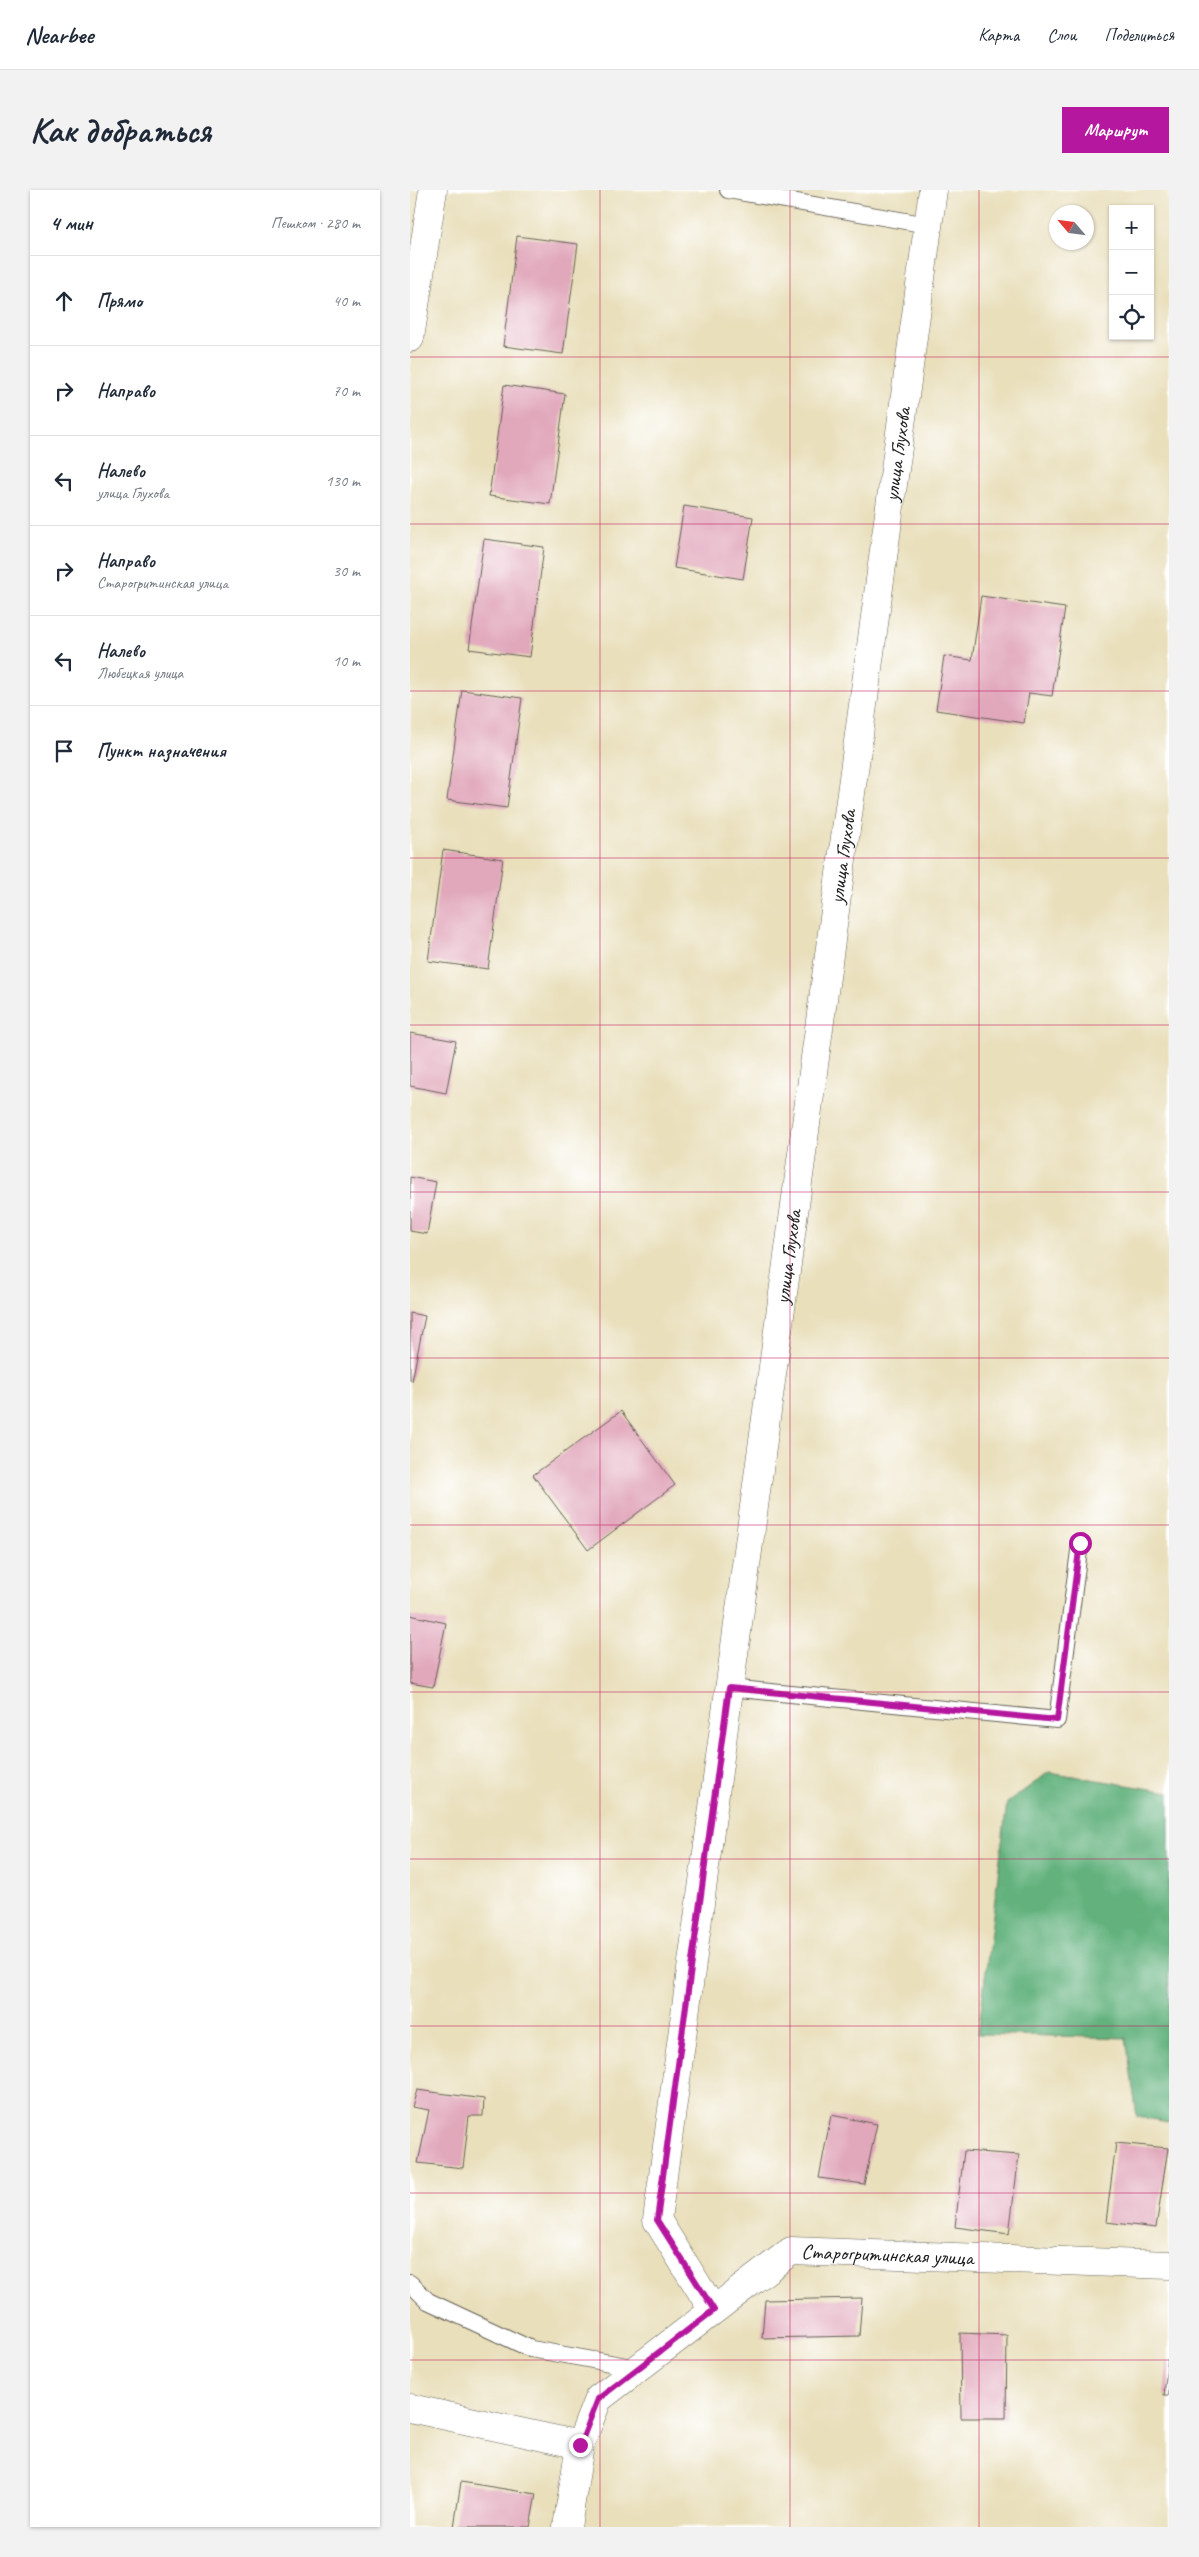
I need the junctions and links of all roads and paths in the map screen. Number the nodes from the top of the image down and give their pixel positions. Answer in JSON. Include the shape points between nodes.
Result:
{"nodes":[{"id":1,"x":433,"y":190,"type":"edge"},
{"id":2,"x":728,"y":190,"type":"edge"},
{"id":3,"x":933,"y":190,"type":"edge"},
{"id":4,"x":928,"y":225,"type":"junction"},
{"id":5,"x":410,"y":338,"type":"edge"},
{"id":6,"x":1080,"y":1543,"type":"dead end"},
{"id":7,"x":729,"y":1688,"type":"junction"},
{"id":8,"x":1169,"y":2265,"type":"edge"},
{"id":9,"x":410,"y":2283,"type":"edge"},
{"id":10,"x":714,"y":2310,"type":"junction"},
{"id":11,"x":638,"y":2368,"type":"junction"},
{"id":12,"x":410,"y":2408,"type":"edge"},
{"id":13,"x":580,"y":2445,"type":"junction"},
{"id":14,"x":567,"y":2527,"type":"edge"}],
"edges":[{"from":1,"to":5,"type":"street"},
{"from":2,"to":4,"type":"lane"},
{"from":3,"to":4,"type":"street","name":"улица Глухова"},
{"from":4,"to":7,"type":"street","name":"улица Глухова"},
{"from":6,"to":7,"type":"lane","via":[[1057,1720]]},
{"from":7,"to":10,"type":"street","name":"улица Глухова","via":[[657,2220]]},
{"from":8,"to":10,"type":"street","name":"Старогритинская улица","via":[[791,2251]]},
{"from":9,"to":11,"type":"lane","via":[[428,2301],[531,2349]]},
{"from":10,"to":11,"type":"street","name":"Старогритинская улица"},
{"from":11,"to":13,"type":"street","name":"Старогритинская улица","via":[[598,2399]]},
{"from":12,"to":13,"type":"street"},
{"from":13,"to":14,"type":"street"}]}
